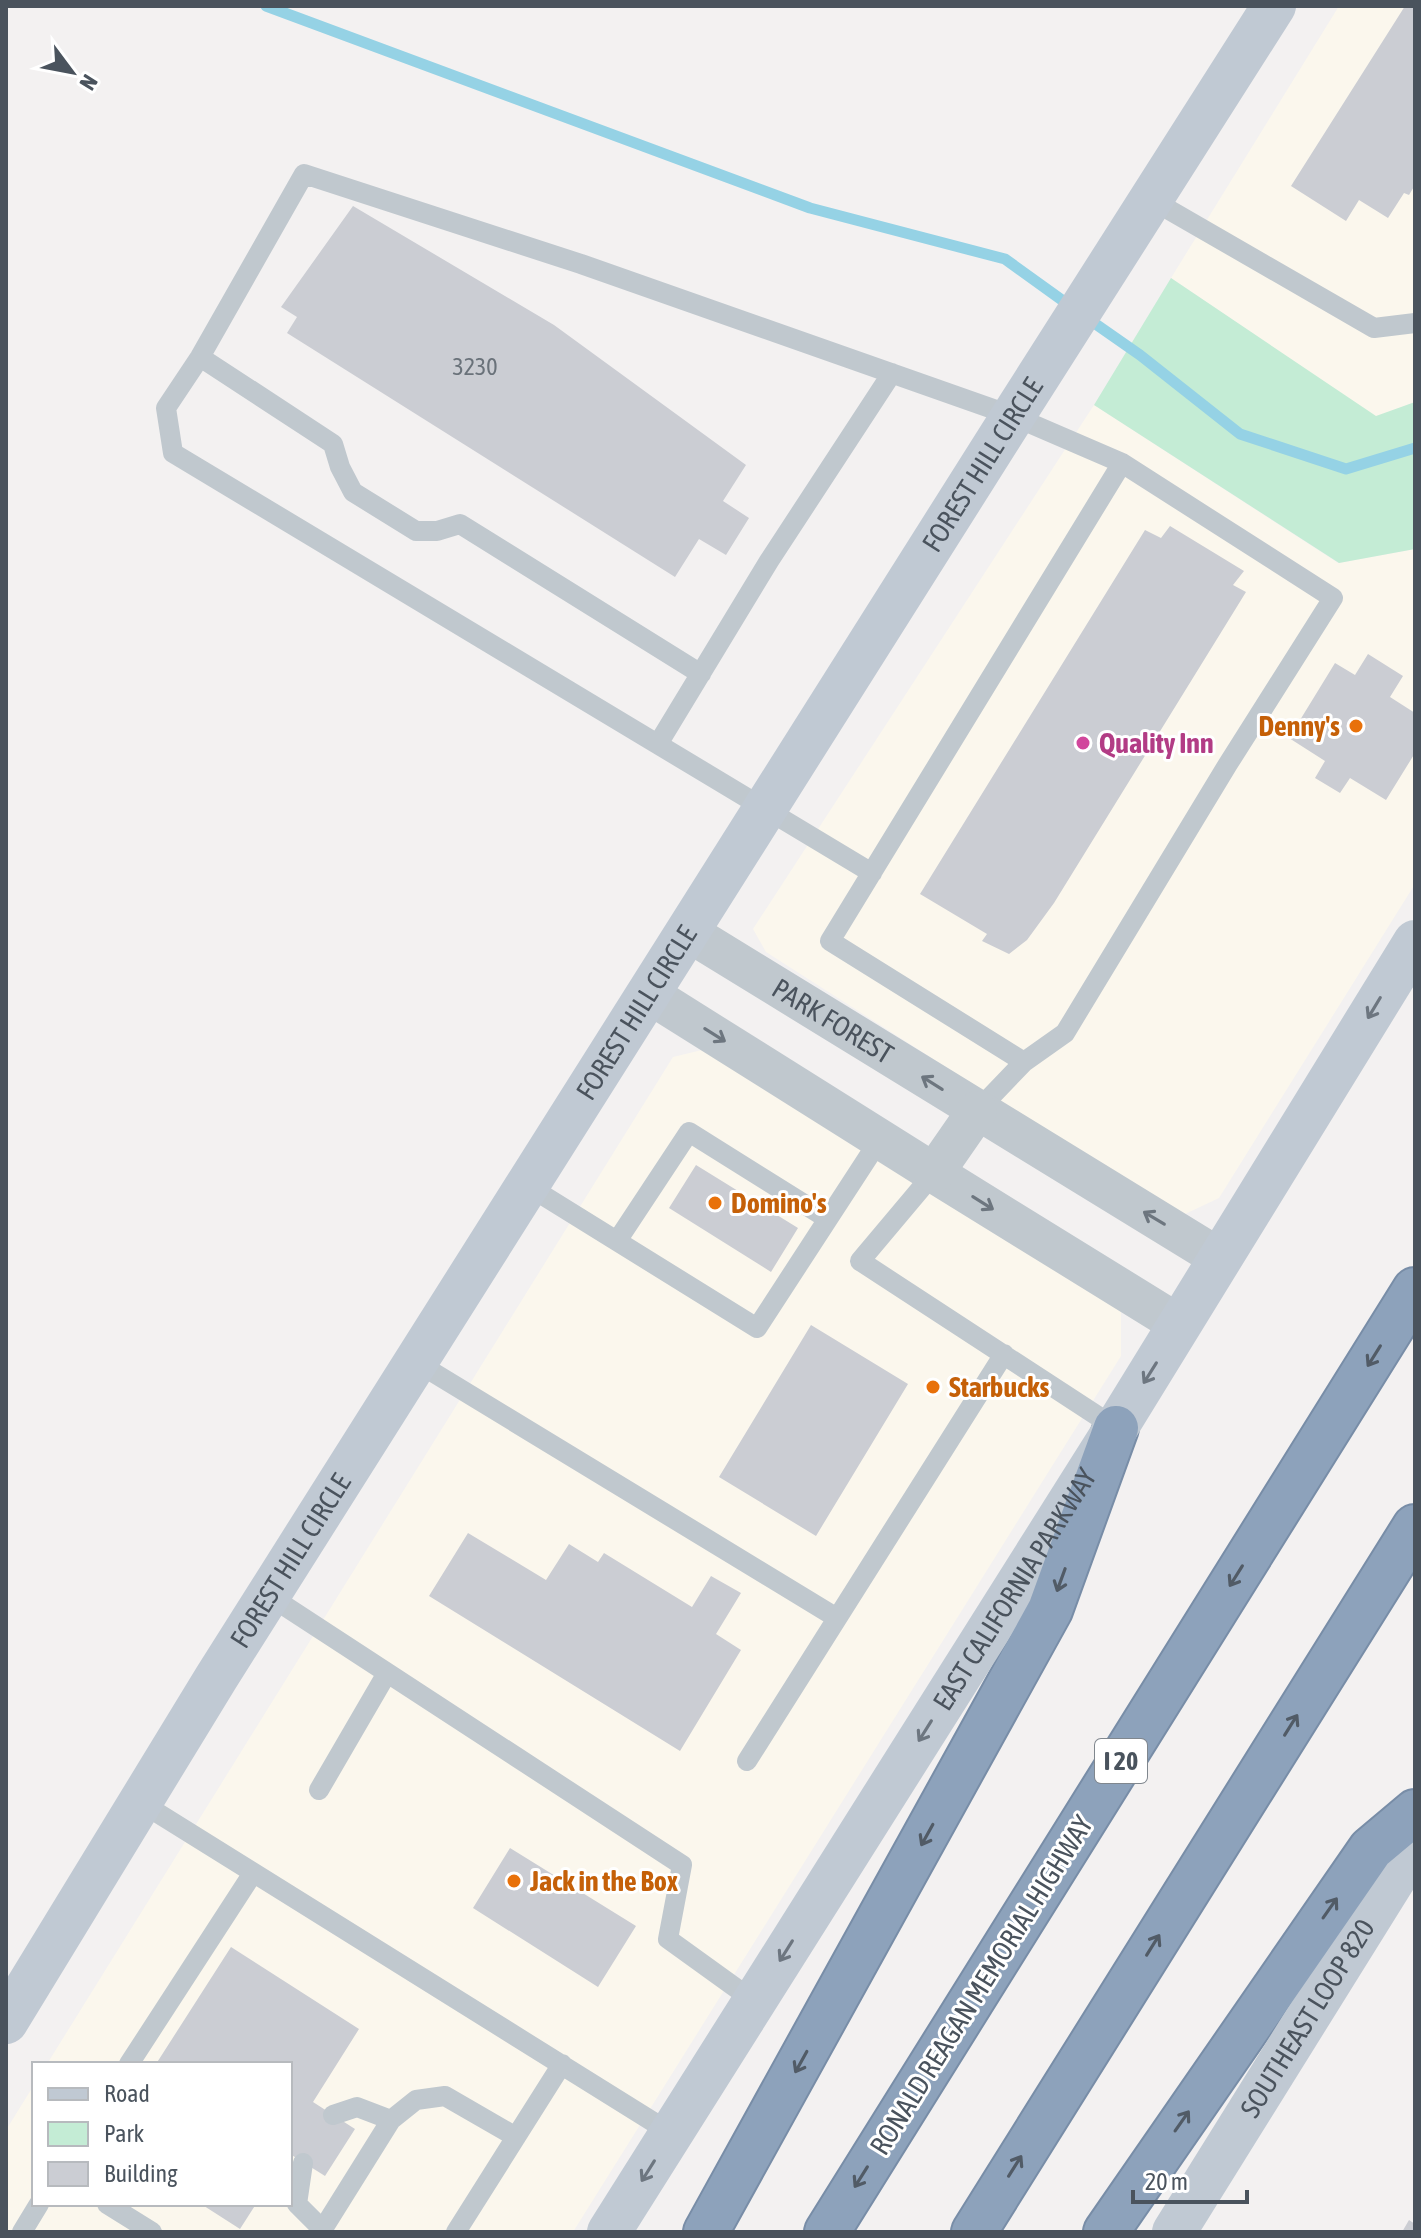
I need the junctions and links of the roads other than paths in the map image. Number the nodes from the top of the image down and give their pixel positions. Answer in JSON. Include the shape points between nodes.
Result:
{"nodes":[{"id":1,"x":1274,"y":6,"type":"edge"},
{"id":2,"x":1152,"y":200,"type":"junction"},
{"id":3,"x":1415,"y":323,"type":"edge"},
{"id":4,"x":200,"y":357,"type":"junction"},
{"id":5,"x":892,"y":373,"type":"junction"},
{"id":6,"x":1013,"y":416,"type":"junction"},
{"id":7,"x":1122,"y":463,"type":"junction"},
{"id":8,"x":701,"y":674,"type":"junction"},
{"id":9,"x":658,"y":744,"type":"junction"},
{"id":10,"x":767,"y":809,"type":"junction"},
{"id":11,"x":872,"y":873,"type":"junction"},
{"id":12,"x":688,"y":932,"type":"junction"},
{"id":13,"x":1415,"y":942,"type":"edge"},
{"id":14,"x":649,"y":994,"type":"junction"},
{"id":15,"x":1024,"y":1062,"type":"junction"},
{"id":16,"x":977,"y":1111,"type":"junction"},
{"id":17,"x":880,"y":1139,"type":"junction"},
{"id":18,"x":934,"y":1173,"type":"junction"},
{"id":19,"x":528,"y":1186,"type":"junction"},
{"id":20,"x":828,"y":1219,"type":"junction"},
{"id":21,"x":617,"y":1241,"type":"junction"},
{"id":22,"x":1221,"y":1259,"type":"junction"},
{"id":23,"x":1415,"y":1290,"type":"edge"},
{"id":24,"x":1180,"y":1325,"type":"junction"},
{"id":25,"x":1004,"y":1354,"type":"junction"},
{"id":26,"x":416,"y":1362,"type":"junction"},
{"id":27,"x":1116,"y":1428,"type":"junction"},
{"id":28,"x":1415,"y":1527,"type":"edge"},
{"id":29,"x":268,"y":1595,"type":"junction"},
{"id":30,"x":837,"y":1618,"type":"junction"},
{"id":31,"x":387,"y":1673,"type":"junction"},
{"id":32,"x":747,"y":1761,"type":"dead end"},
{"id":33,"x":319,"y":1790,"type":"dead end"},
{"id":34,"x":140,"y":1802,"type":"junction"},
{"id":35,"x":1415,"y":1812,"type":"edge"},
{"id":36,"x":1415,"y":1845,"type":"edge"},
{"id":37,"x":253,"y":1873,"type":"junction"},
{"id":38,"x":754,"y":2001,"type":"junction"},
{"id":39,"x":6,"y":2022,"type":"edge"},
{"id":40,"x":130,"y":2062,"type":"edge"},
{"id":41,"x":562,"y":2064,"type":"junction"},
{"id":42,"x":333,"y":2115,"type":"dead end"},
{"id":43,"x":391,"y":2120,"type":"junction"},
{"id":44,"x":671,"y":2133,"type":"junction"},
{"id":45,"x":516,"y":2137,"type":"junction"},
{"id":46,"x":303,"y":2163,"type":"dead end"},
{"id":47,"x":38,"y":2206,"type":"edge"},
{"id":48,"x":110,"y":2206,"type":"edge"},
{"id":49,"x":322,"y":2231,"type":"edge"},
{"id":50,"x":22,"y":2232,"type":"edge"},
{"id":51,"x":152,"y":2232,"type":"edge"},
{"id":52,"x":456,"y":2232,"type":"edge"},
{"id":53,"x":609,"y":2232,"type":"edge"},
{"id":54,"x":706,"y":2232,"type":"edge"},
{"id":55,"x":827,"y":2232,"type":"edge"},
{"id":56,"x":974,"y":2232,"type":"edge"},
{"id":57,"x":1106,"y":2232,"type":"edge"},
{"id":58,"x":1174,"y":2232,"type":"edge"}],
"edges":[{"from":1,"to":2,"type":"street","name":"FOREST HILL CIRCLE"},
{"from":2,"to":3,"type":"lane","via":[[1374,328]]},
{"from":2,"to":6,"type":"street","name":"FOREST HILL CIRCLE"},
{"from":4,"to":5,"type":"lane","via":[[304,174]]},
{"from":4,"to":8,"type":"lane","via":[[333,444],[353,492],[416,531],[460,524]]},
{"from":4,"to":9,"type":"lane","via":[[166,408],[173,453]]},
{"from":5,"to":6,"type":"lane"},
{"from":5,"to":8,"type":"lane"},
{"from":6,"to":7,"type":"lane"},
{"from":6,"to":10,"type":"street","name":"FOREST HILL CIRCLE"},
{"from":7,"to":11,"type":"lane"},
{"from":7,"to":15,"type":"lane","via":[[1333,598],[1065,1033]]},
{"from":8,"to":9,"type":"lane"},
{"from":9,"to":10,"type":"lane"},
{"from":10,"to":11,"type":"lane"},
{"from":10,"to":12,"type":"street","name":"FOREST HILL CIRCLE"},
{"from":11,"to":15,"type":"lane","via":[[830,941]]},
{"from":12,"to":14,"type":"street","name":"FOREST HILL CIRCLE"},
{"from":16,"to":12,"type":"street","name":"PARK FOREST","one_way":true},
{"from":13,"to":22,"type":"street","name":"EAST CALIFORNIA PARKWAY","one_way":true},
{"from":14,"to":17,"type":"street","one_way":true},
{"from":14,"to":19,"type":"street","name":"FOREST HILL CIRCLE"},
{"from":15,"to":16,"type":"lane"},
{"from":16,"to":18,"type":"street"},
{"from":22,"to":16,"type":"street","name":"PARK FOREST","one_way":true},
{"from":17,"to":18,"type":"street"},
{"from":17,"to":20,"type":"lane"},
{"from":18,"to":24,"type":"street","one_way":true},
{"from":18,"to":25,"type":"lane","via":[[860,1261]]},
{"from":19,"to":21,"type":"lane"},
{"from":19,"to":26,"type":"street","name":"FOREST HILL CIRCLE"},
{"from":20,"to":21,"type":"lane","via":[[689,1132]]},
{"from":20,"to":21,"type":"lane","via":[[757,1328]]},
{"from":22,"to":24,"type":"street","name":"EAST CALIFORNIA PARKWAY"},
{"from":23,"to":55,"type":"highway","name":"RONALD REAGAN MEMORIAL HIGHWAY","number":"I 20","one_way":true},
{"from":24,"to":27,"type":"street","name":"EAST CALIFORNIA PARKWAY","one_way":true},
{"from":25,"to":27,"type":"lane"},
{"from":25,"to":30,"type":"lane"},
{"from":26,"to":29,"type":"street","name":"FOREST HILL CIRCLE"},
{"from":26,"to":30,"type":"lane"},
{"from":27,"to":38,"type":"street","name":"EAST CALIFORNIA PARKWAY","one_way":true},
{"from":27,"to":54,"type":"highway","one_way":true,"via":[[1050,1610]]},
{"from":56,"to":28,"type":"highway","one_way":true},
{"from":29,"to":31,"type":"lane"},
{"from":29,"to":34,"type":"street","name":"FOREST HILL CIRCLE"},
{"from":30,"to":32,"type":"lane"},
{"from":31,"to":33,"type":"lane"},
{"from":31,"to":38,"type":"lane","via":[[682,1865],[668,1939]]},
{"from":34,"to":37,"type":"lane"},
{"from":34,"to":39,"type":"street","name":"FOREST HILL CIRCLE"},
{"from":57,"to":35,"type":"highway","one_way":true,"via":[[1371,1849]]},
{"from":36,"to":58,"type":"street","name":"SOUTHEAST LOOP 820"},
{"from":37,"to":40,"type":"lane"},
{"from":37,"to":41,"type":"lane"},
{"from":38,"to":44,"type":"street","name":"EAST CALIFORNIA PARKWAY"},
{"from":41,"to":44,"type":"lane"},
{"from":41,"to":45,"type":"lane"},
{"from":42,"to":43,"type":"lane","via":[[357,2107]]},
{"from":43,"to":45,"type":"lane","via":[[416,2100],[445,2096]]},
{"from":43,"to":49,"type":"lane"},
{"from":44,"to":53,"type":"street","name":"EAST CALIFORNIA PARKWAY","one_way":true},
{"from":45,"to":52,"type":"lane"},
{"from":46,"to":49,"type":"lane","via":[[297,2204]]},
{"from":47,"to":50,"type":"lane"},
{"from":48,"to":51,"type":"lane"}]}
